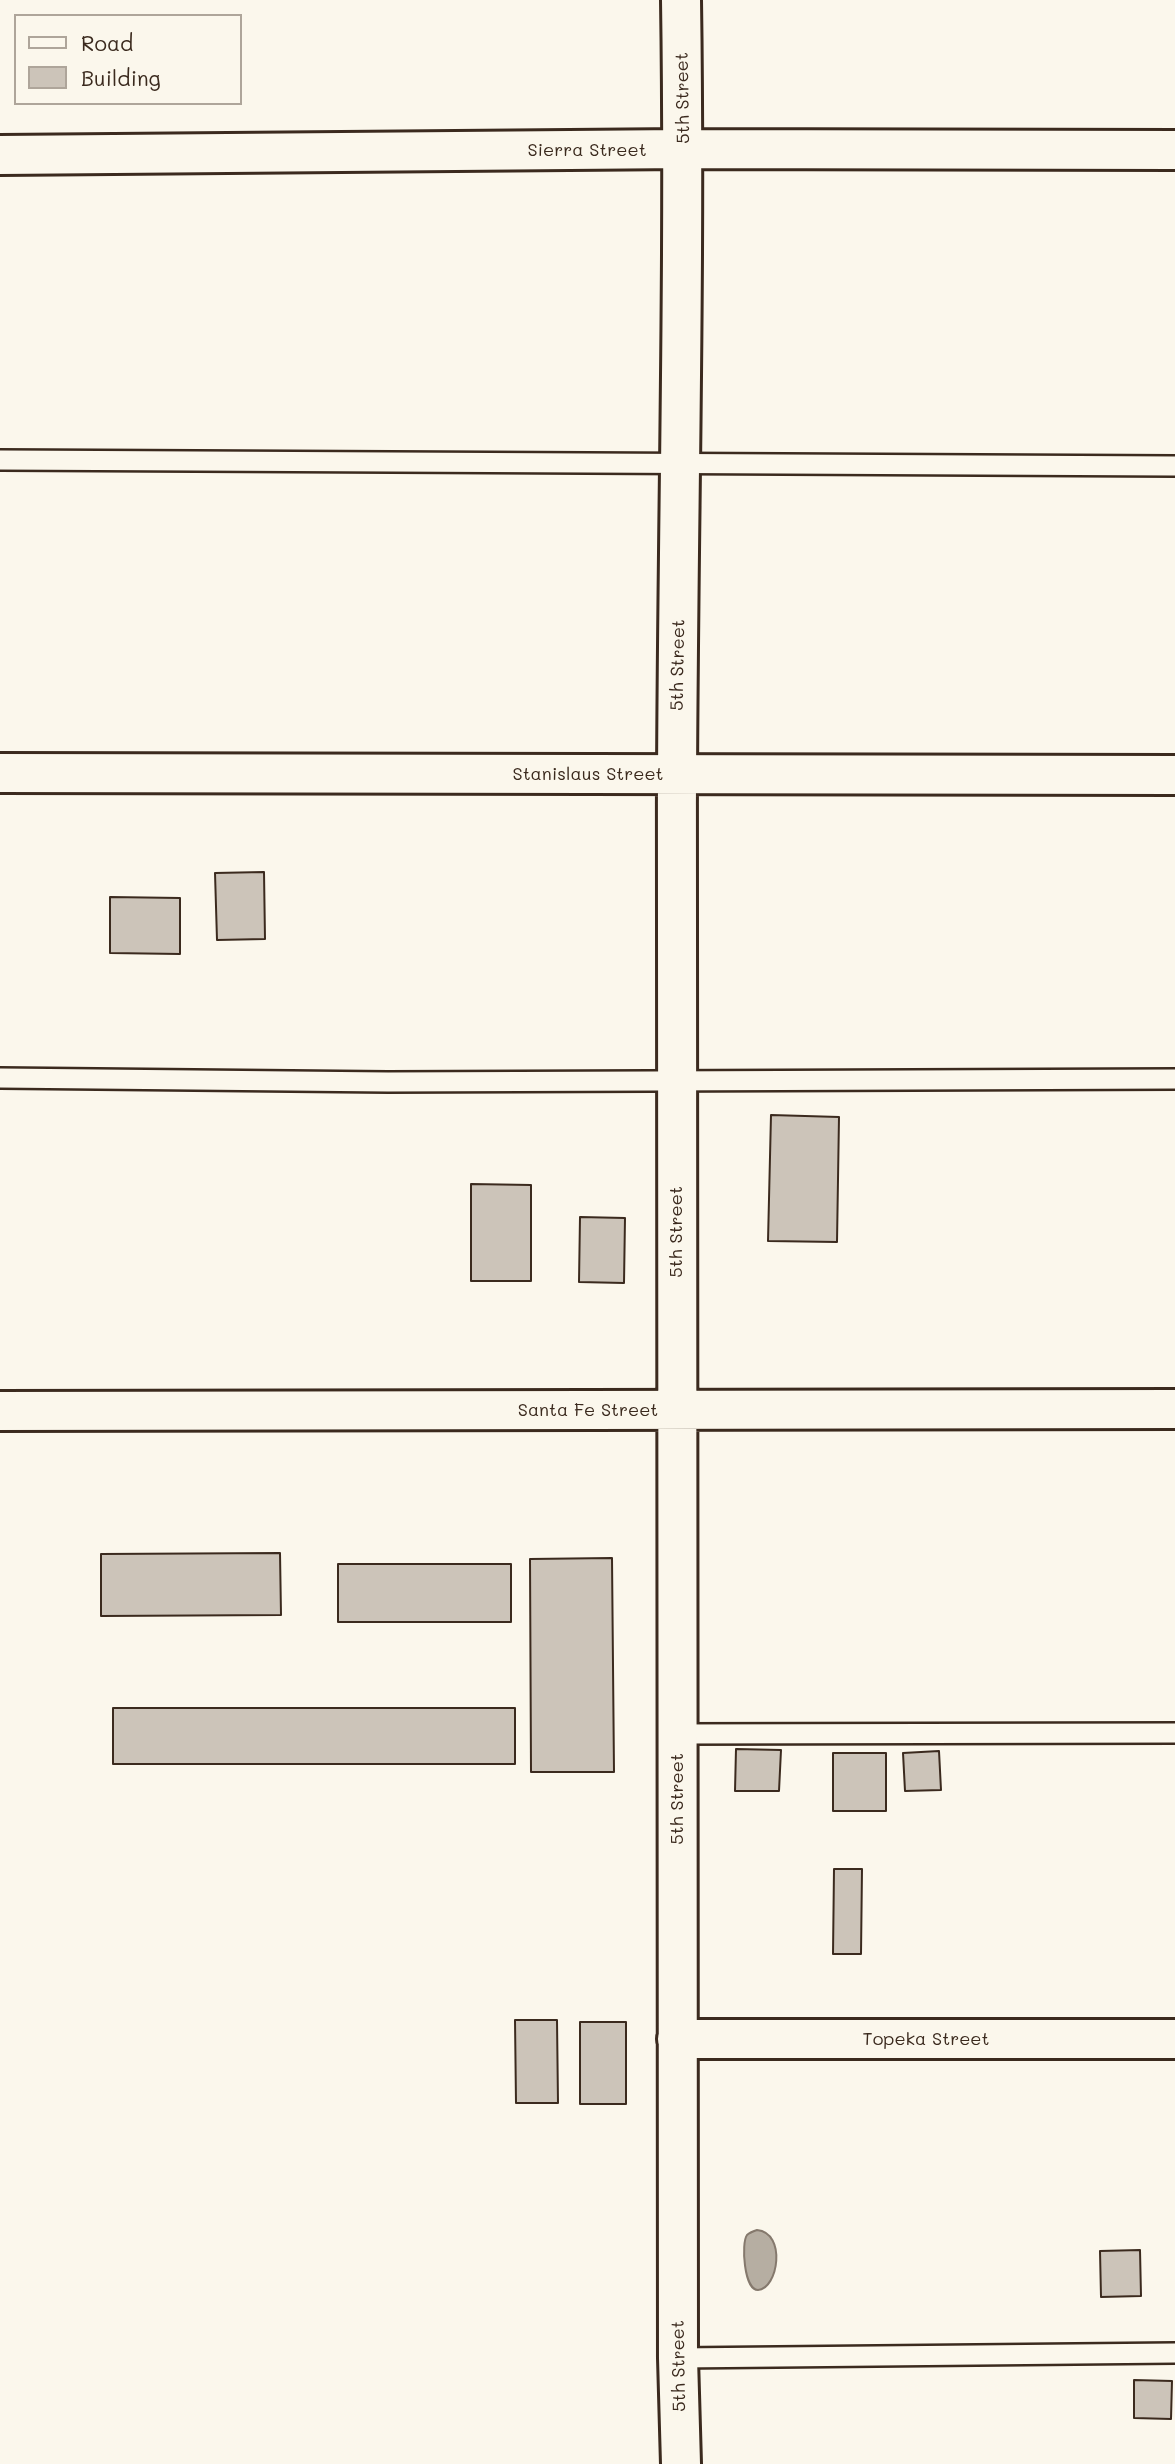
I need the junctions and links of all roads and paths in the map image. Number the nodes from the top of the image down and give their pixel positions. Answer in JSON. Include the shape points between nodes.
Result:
{"nodes":[{"id":1,"x":681,"y":0,"type":"edge"},
{"id":2,"x":683,"y":149,"type":"junction"},
{"id":3,"x":1175,"y":150,"type":"edge"},
{"id":4,"x":0,"y":155,"type":"edge"},
{"id":5,"x":0,"y":460,"type":"edge"},
{"id":6,"x":680,"y":465,"type":"junction"},
{"id":7,"x":1175,"y":466,"type":"edge"},
{"id":8,"x":0,"y":773,"type":"edge"},
{"id":9,"x":677,"y":774,"type":"junction"},
{"id":10,"x":1175,"y":775,"type":"edge"},
{"id":11,"x":0,"y":1078,"type":"edge"},
{"id":12,"x":676,"y":1079,"type":"junction"},
{"id":13,"x":1175,"y":1079,"type":"edge"},
{"id":14,"x":1175,"y":1409,"type":"edge"},
{"id":15,"x":0,"y":1410,"type":"edge"},
{"id":16,"x":676,"y":1410,"type":"junction"},
{"id":17,"x":1175,"y":1733,"type":"edge"},
{"id":18,"x":677,"y":1734,"type":"junction"},
{"id":19,"x":677,"y":2039,"type":"junction"},
{"id":20,"x":1175,"y":2039,"type":"edge"},
{"id":21,"x":1175,"y":2353,"type":"edge"},
{"id":22,"x":678,"y":2358,"type":"junction"},
{"id":23,"x":681,"y":2464,"type":"edge"}],
"edges":[{"from":1,"to":2,"type":"street","name":"5th Street"},
{"from":2,"to":3,"type":"street","name":"Sierra Street"},
{"from":2,"to":4,"type":"street","name":"Sierra Street"},
{"from":2,"to":6,"type":"street","name":"5th Street"},
{"from":5,"to":6,"type":"lane"},
{"from":6,"to":7,"type":"lane"},
{"from":6,"to":9,"type":"street","name":"5th Street"},
{"from":8,"to":9,"type":"street","name":"Stanislaus Street"},
{"from":9,"to":10,"type":"street","name":"Stanislaus Street"},
{"from":9,"to":12,"type":"street","name":"5th Street"},
{"from":11,"to":12,"type":"lane"},
{"from":12,"to":13,"type":"lane"},
{"from":12,"to":16,"type":"street","name":"5th Street"},
{"from":14,"to":16,"type":"street","name":"Santa Fe Street"},
{"from":15,"to":16,"type":"street","name":"Santa Fe Street"},
{"from":16,"to":18,"type":"street","name":"5th Street"},
{"from":17,"to":18,"type":"lane"},
{"from":18,"to":19,"type":"street","name":"5th Street"},
{"from":19,"to":20,"type":"street","name":"Topeka Street"},
{"from":19,"to":22,"type":"street","name":"5th Street"},
{"from":21,"to":22,"type":"lane"},
{"from":22,"to":23,"type":"street","name":"5th Street"}]}
